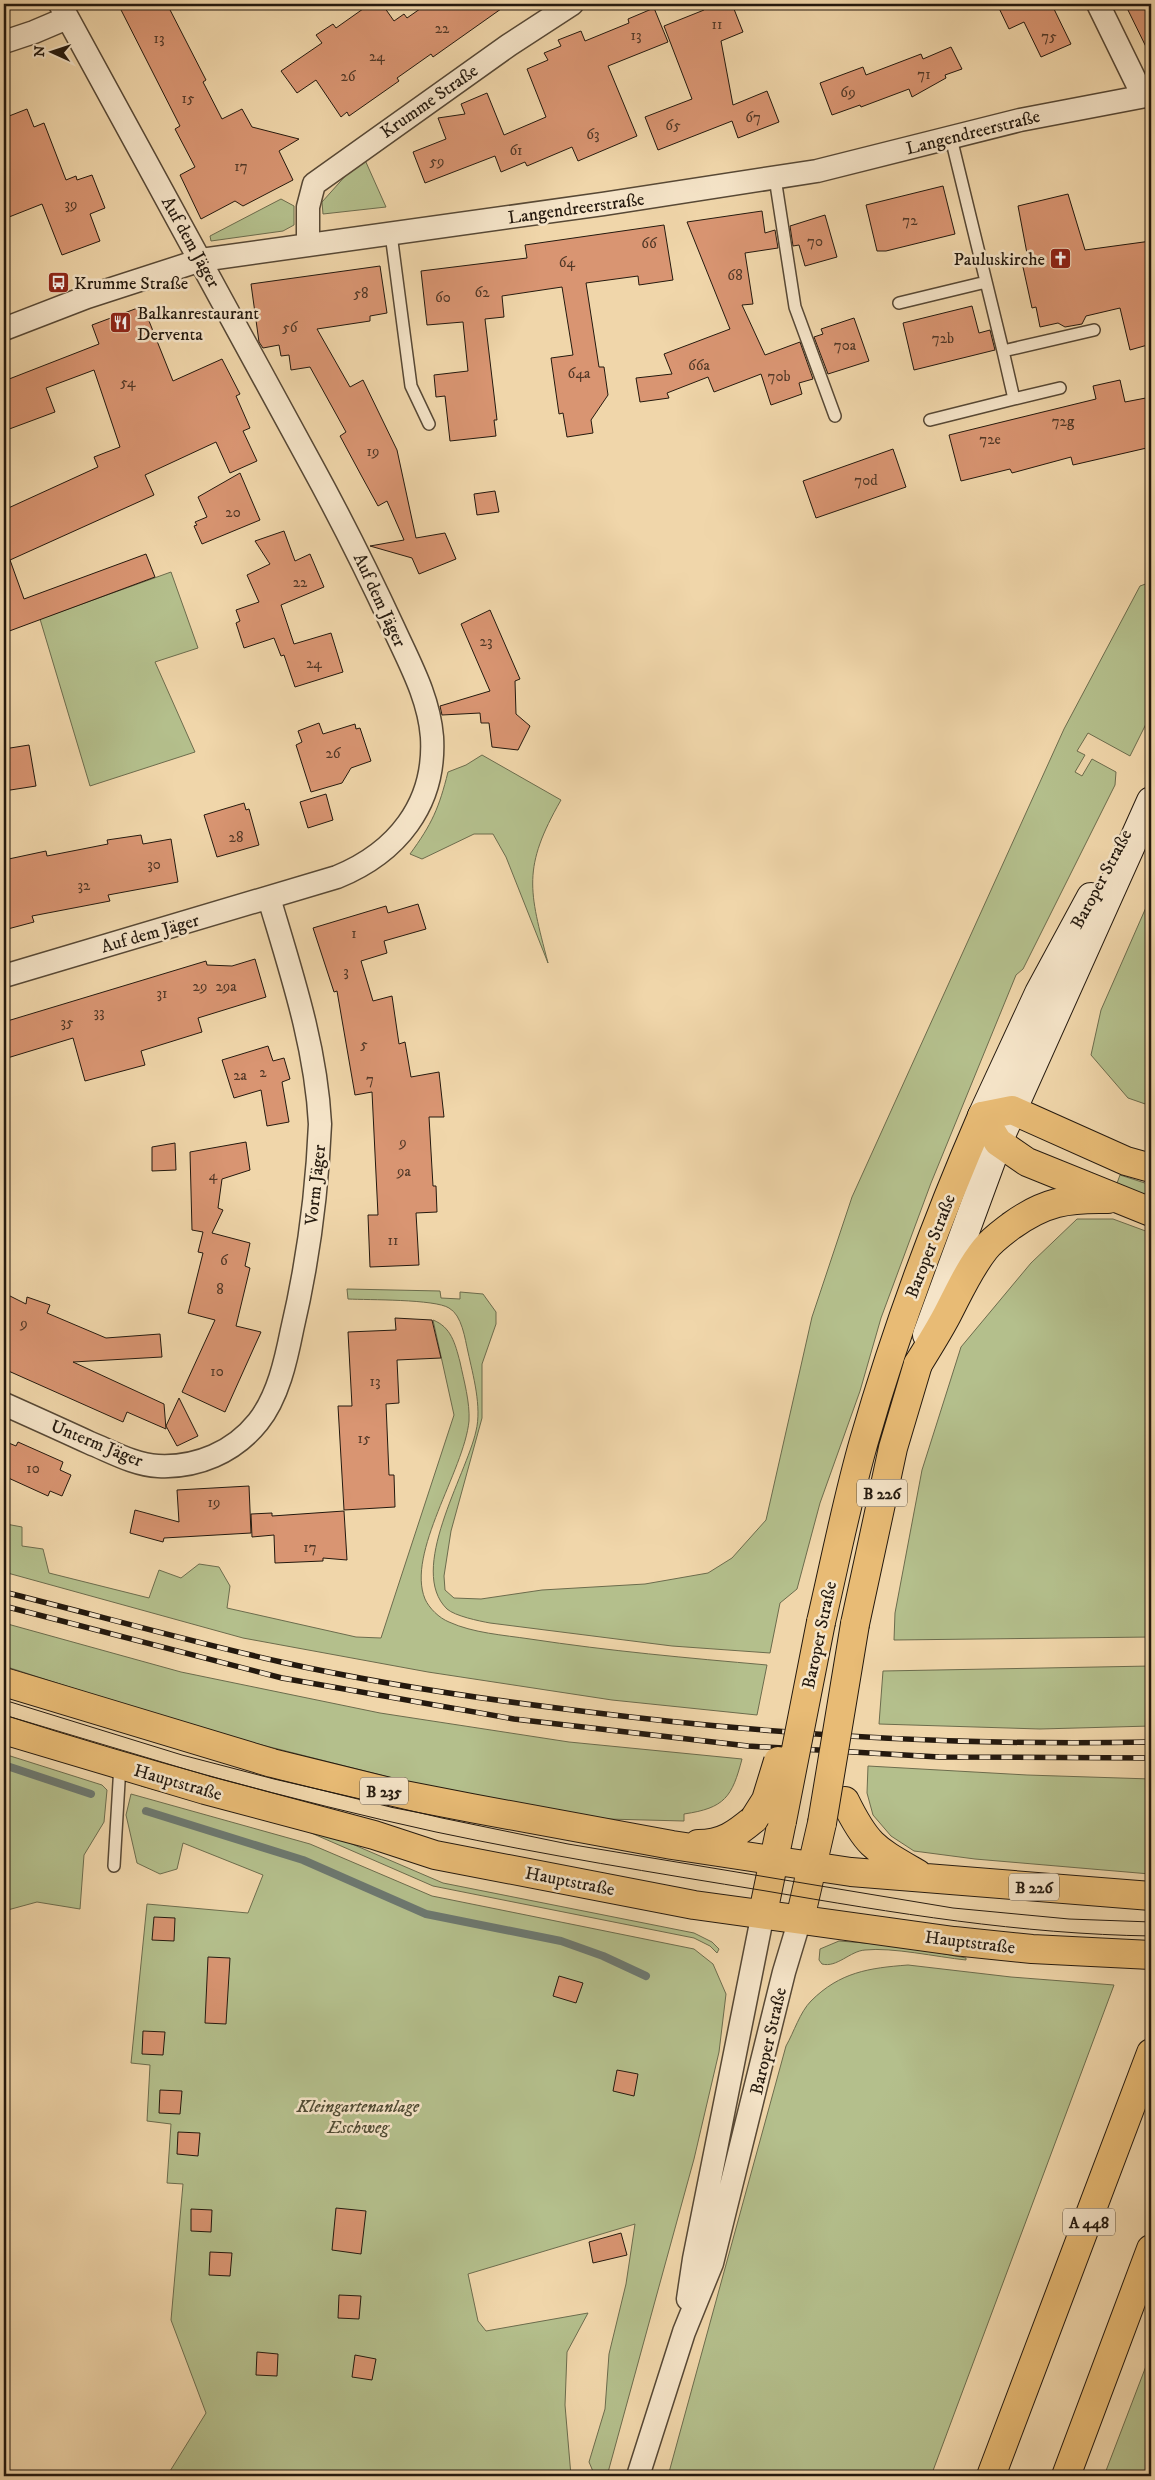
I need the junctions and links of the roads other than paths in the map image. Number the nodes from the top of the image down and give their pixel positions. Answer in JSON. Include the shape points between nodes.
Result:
{"nodes":[{"id":1,"x":572,"y":4,"type":"edge"},
{"id":2,"x":1098,"y":4,"type":"edge"},
{"id":3,"x":63,"y":11,"type":"edge"},
{"id":4,"x":4,"y":42,"type":"edge"},
{"id":5,"x":1147,"y":96,"type":"edge"},
{"id":6,"x":951,"y":138,"type":"junction"},
{"id":7,"x":775,"y":178,"type":"junction"},
{"id":8,"x":391,"y":234,"type":"junction"},
{"id":9,"x":308,"y":245,"type":"junction"},
{"id":10,"x":201,"y":260,"type":"junction"},
{"id":11,"x":986,"y":282,"type":"junction"},
{"id":12,"x":899,"y":303,"type":"dead end"},
{"id":13,"x":4,"y":329,"type":"edge"},
{"id":14,"x":1094,"y":330,"type":"dead end"},
{"id":15,"x":1003,"y":351,"type":"junction"},
{"id":16,"x":1060,"y":388,"type":"dead end"},
{"id":17,"x":1014,"y":399,"type":"junction"},
{"id":18,"x":835,"y":416,"type":"dead end"},
{"id":19,"x":930,"y":420,"type":"dead end"},
{"id":20,"x":429,"y":424,"type":"dead end"},
{"id":21,"x":1151,"y":786,"type":"edge"},
{"id":22,"x":1151,"y":801,"type":"edge"},
{"id":23,"x":269,"y":898,"type":"junction"},
{"id":24,"x":4,"y":976,"type":"edge"},
{"id":25,"x":1012,"y":1110,"type":"junction"},
{"id":26,"x":982,"y":1116,"type":"junction"},
{"id":27,"x":998,"y":1142,"type":"junction"},
{"id":28,"x":1151,"y":1168,"type":"edge"},
{"id":29,"x":1122,"y":1200,"type":"junction"},
{"id":30,"x":1151,"y":1212,"type":"edge"},
{"id":31,"x":918,"y":1364,"type":"junction"},
{"id":32,"x":4,"y":1404,"type":"edge"},
{"id":33,"x":221,"y":1453,"type":"joint"},
{"id":34,"x":4,"y":1682,"type":"edge"},
{"id":35,"x":4,"y":1730,"type":"edge"},
{"id":36,"x":797,"y":1739,"type":"junction"},
{"id":37,"x":836,"y":1744,"type":"junction"},
{"id":38,"x":120,"y":1765,"type":"junction"},
{"id":39,"x":672,"y":1845,"type":"junction"},
{"id":40,"x":774,"y":1860,"type":"junction"},
{"id":41,"x":114,"y":1866,"type":"dead end"},
{"id":42,"x":812,"y":1866,"type":"junction"},
{"id":43,"x":928,"y":1879,"type":"junction"},
{"id":44,"x":1151,"y":1896,"type":"edge"},
{"id":45,"x":763,"y":1913,"type":"junction"},
{"id":46,"x":800,"y":1919,"type":"junction"},
{"id":47,"x":1151,"y":1955,"type":"edge"},
{"id":48,"x":1151,"y":2053,"type":"edge"},
{"id":49,"x":1151,"y":2249,"type":"edge"},
{"id":50,"x":684,"y":2332,"type":"junction"},
{"id":51,"x":638,"y":2476,"type":"edge"},
{"id":52,"x":991,"y":2476,"type":"edge"},
{"id":53,"x":1066,"y":2476,"type":"edge"}],
"edges":[{"from":1,"to":9,"type":"street","name":"Krumme Straße","via":[[493,56],[314,184],[308,207]]},
{"from":2,"to":5,"type":"street"},
{"from":3,"to":4,"type":"street","via":[[34,32]]},
{"from":3,"to":10,"type":"street","name":"Auf dem Jäger"},
{"from":5,"to":6,"type":"street","name":"Langendreerstraße","via":[[1020,120]]},
{"from":6,"to":7,"type":"street","name":"Langendreerstraße"},
{"from":6,"to":11,"type":"lane"},
{"from":7,"to":8,"type":"street","name":"Langendreerstraße"},
{"from":7,"to":18,"type":"lane","via":[[795,307]]},
{"from":8,"to":9,"type":"street","name":"Langendreerstraße"},
{"from":8,"to":20,"type":"lane","via":[[411,386]]},
{"from":9,"to":10,"type":"street","name":"Langendreerstraße"},
{"from":10,"to":13,"type":"street","name":"Langendreerstraße"},
{"from":10,"to":23,"type":"street","name":"Auf dem Jäger","via":[[354,542],[427,701],[432,739],[430,771],[423,799],[398,838],[362,867]]},
{"from":11,"to":12,"type":"lane"},
{"from":11,"to":15,"type":"lane"},
{"from":14,"to":15,"type":"lane"},
{"from":15,"to":17,"type":"lane"},
{"from":16,"to":17,"type":"lane"},
{"from":17,"to":19,"type":"lane"},
{"from":21,"to":26,"type":"main road","name":"Baroper Straße","via":[[1039,993]]},
{"from":22,"to":25,"type":"main road","name":"Baroper Straße"},
{"from":23,"to":24,"type":"street","name":"Auf dem Jäger"},
{"from":23,"to":33,"type":"street","name":"Vorm Jäger","via":[[306,1022],[319,1101],[319,1155],[305,1276],[285,1362],[259,1421],[239,1442]]},
{"from":25,"to":26,"type":"main road"},
{"from":25,"to":27,"type":"main road","name":"Baroper Straße","number":"B 226"},
{"from":25,"to":28,"type":"main road","via":[[1126,1161]]},
{"from":26,"to":27,"type":"main road"},
{"from":26,"to":36,"type":"main road","name":"Baroper Straße","number":"B 226","bridge":true,"via":[[955,1178],[885,1371],[863,1443]]},
{"from":27,"to":29,"type":"main road","via":[[1026,1162]]},
{"from":27,"to":31,"type":"main road","name":"Baroper Straße","number":"B 226"},
{"from":29,"to":30,"type":"main road"},
{"from":29,"to":31,"type":"main road","via":[[1085,1198],[1055,1203],[1031,1211],[1000,1235],[985,1248],[964,1281]]},
{"from":31,"to":37,"type":"main road","name":"Baroper Straße","number":"B 226","bridge":true,"via":[[893,1448],[855,1624]]},
{"from":32,"to":33,"type":"street","name":"Unterm Jäger","via":[[147,1465],[191,1464]]},
{"from":34,"to":39,"type":"main road","number":"B 235","via":[[224,1749],[394,1793]]},
{"from":35,"to":38,"type":"main road","name":"Hauptstraße","number":"B 235"},
{"from":36,"to":39,"type":"main road","name":"Baroper Straße","number":"B 226","bridge":true,"via":[[778,1762],[766,1800],[754,1819],[715,1844]]},
{"from":36,"to":40,"type":"main road","name":"Baroper Straße","number":"B 226","bridge":true},
{"from":37,"to":42,"type":"main road","name":"Baroper Straße","number":"B 226","bridge":true},
{"from":37,"to":43,"type":"main road","name":"Baroper Straße","number":"B 226","via":[[844,1781],[844,1801],[856,1825],[868,1842],[883,1854]]},
{"from":38,"to":41,"type":"lane"},
{"from":38,"to":45,"type":"main road","name":"Hauptstraße","number":"B 235","via":[[435,1855],[694,1905]]},
{"from":39,"to":40,"type":"main road","number":"B 235"},
{"from":40,"to":42,"type":"main road","number":"B 235"},
{"from":40,"to":45,"type":"main road","name":"Baroper Straße","number":"B 226"},
{"from":42,"to":43,"type":"main road","number":"B 226"},
{"from":42,"to":46,"type":"main road","name":"Baroper Straße","number":"B 226"},
{"from":43,"to":44,"type":"main road","number":"B 226"},
{"from":45,"to":46,"type":"main road","name":"Hauptstraße"},
{"from":45,"to":50,"type":"street","name":"Baroper Straße","via":[[694,2259]]},
{"from":46,"to":47,"type":"main road","name":"Hauptstraße","via":[[1032,1949]]},
{"from":46,"to":50,"type":"street","name":"Baroper Straße","via":[[712,2263]]},
{"from":48,"to":52,"type":"main road","number":"A 448"},
{"from":49,"to":53,"type":"main road"},
{"from":50,"to":51,"type":"street","name":"Baroper Straße"}]}
